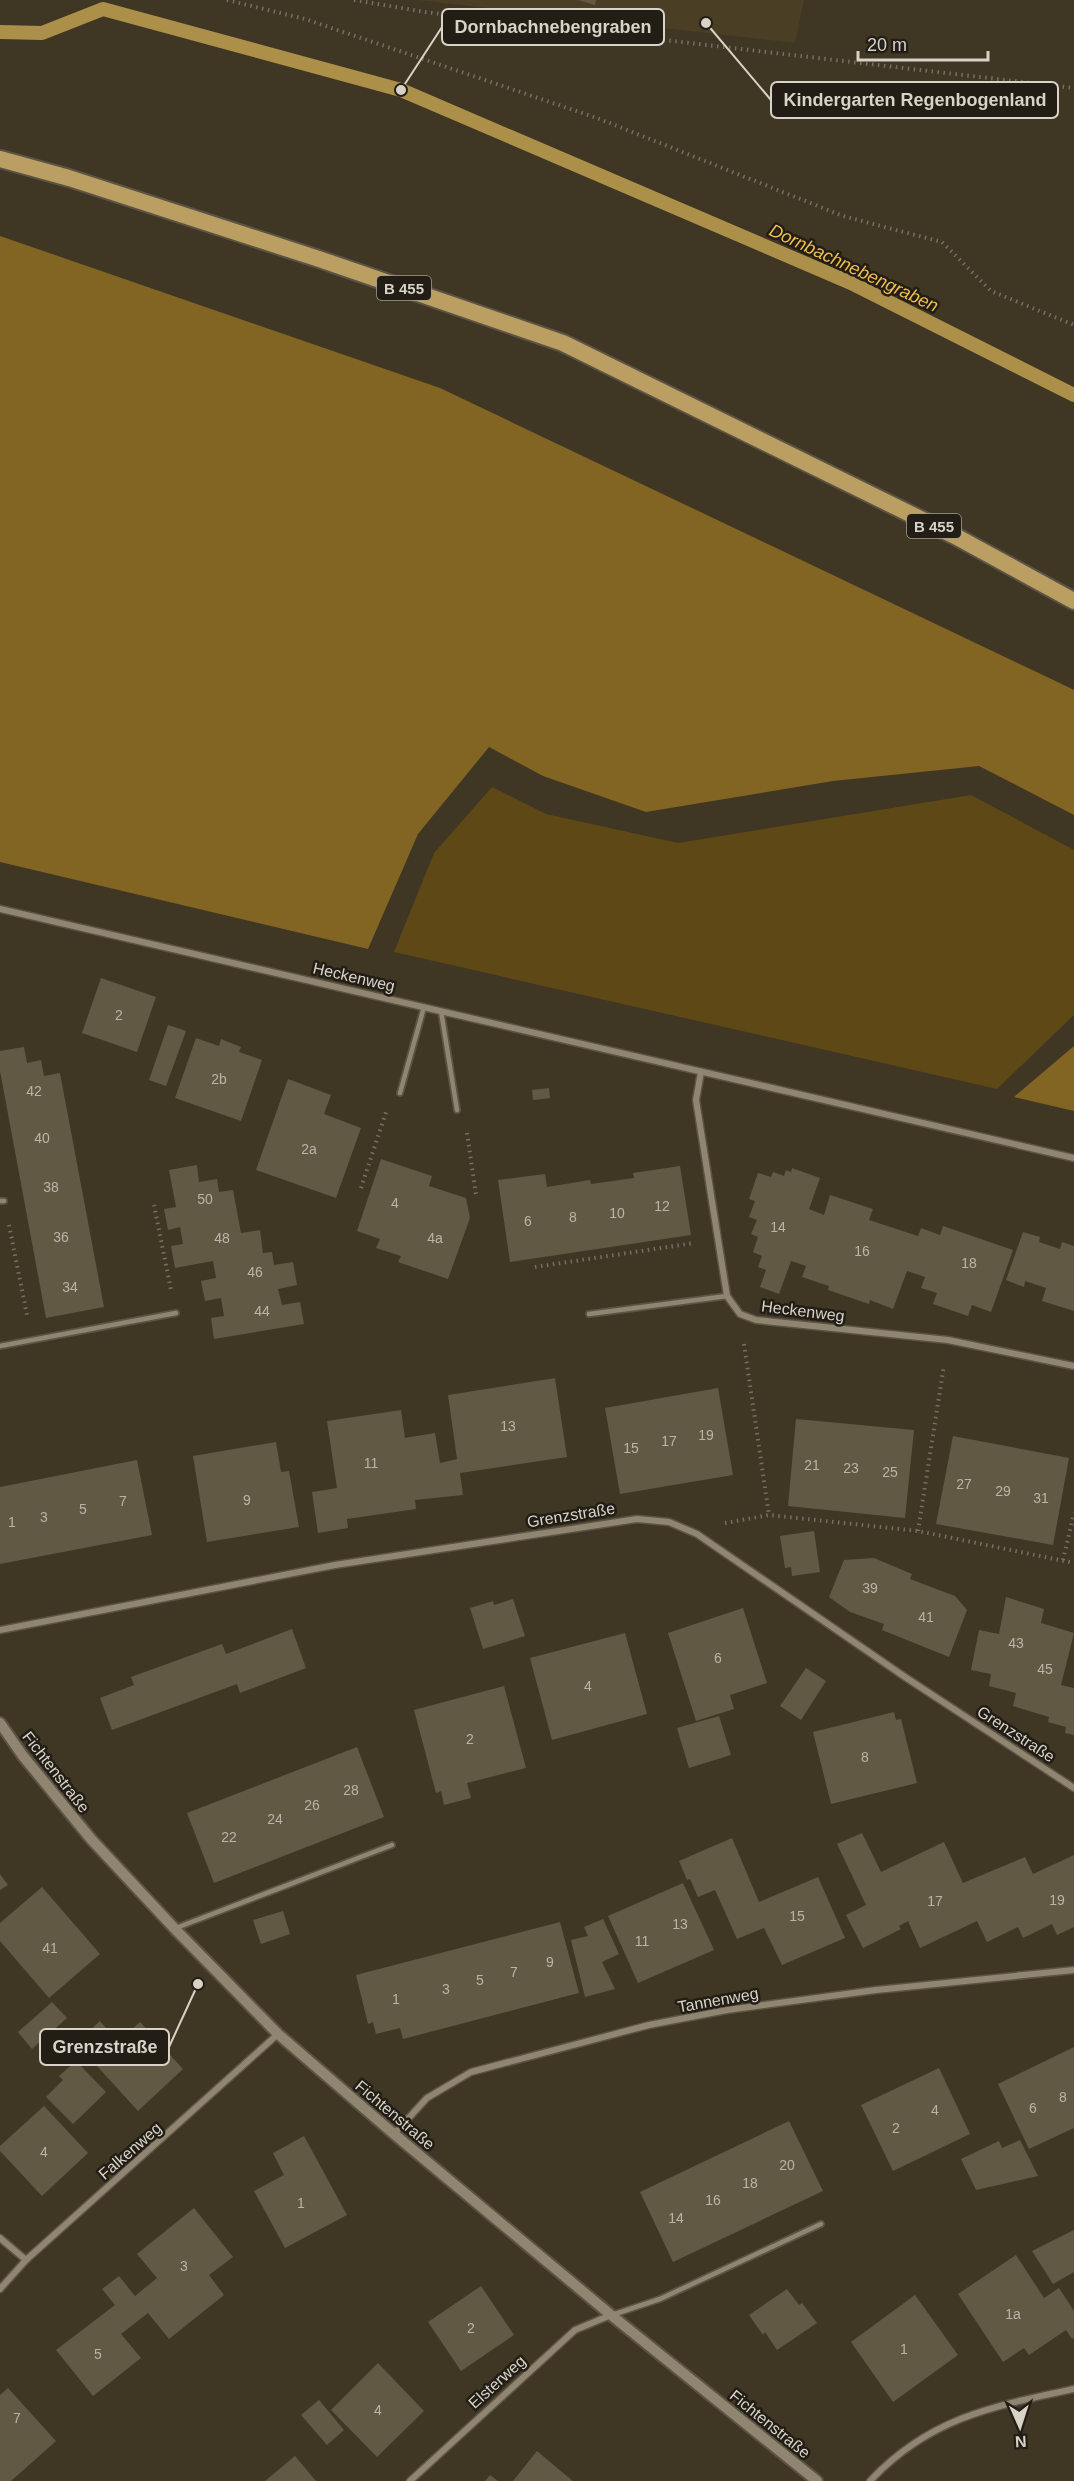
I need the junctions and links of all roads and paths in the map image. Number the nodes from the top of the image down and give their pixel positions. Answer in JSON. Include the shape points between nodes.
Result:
{"nodes":[{"id":1,"x":227,"y":0,"type":"edge"},
{"id":2,"x":354,"y":0,"type":"edge"},
{"id":3,"x":1074,"y":88,"type":"edge"},
{"id":4,"x":0,"y":159,"type":"edge"},
{"id":5,"x":1074,"y":325,"type":"edge"},
{"id":6,"x":1074,"y":601,"type":"edge"},
{"id":7,"x":0,"y":909,"type":"edge"},
{"id":8,"x":424,"y":1007,"type":"junction"},
{"id":9,"x":441,"y":1011,"type":"junction"},
{"id":10,"x":701,"y":1072,"type":"junction"},
{"id":11,"x":400,"y":1093,"type":"joint"},
{"id":12,"x":457,"y":1110,"type":"joint"},
{"id":13,"x":1074,"y":1158,"type":"edge"},
{"id":14,"x":361,"y":1188,"type":"dead end"},
{"id":15,"x":476,"y":1195,"type":"dead end"},
{"id":16,"x":154,"y":1205,"type":"dead end"},
{"id":17,"x":10,"y":1231,"type":"dead end"},
{"id":18,"x":719,"y":1239,"type":"junction"},
{"id":19,"x":535,"y":1267,"type":"dead end"},
{"id":20,"x":169,"y":1281,"type":"dead end"},
{"id":21,"x":727,"y":1296,"type":"junction"},
{"id":22,"x":176,"y":1313,"type":"dead end"},
{"id":23,"x":26,"y":1314,"type":"dead end"},
{"id":24,"x":589,"y":1314,"type":"dead end"},
{"id":25,"x":740,"y":1314,"type":"junction"},
{"id":26,"x":948,"y":1340,"type":"junction"},
{"id":27,"x":0,"y":1346,"type":"edge"},
{"id":28,"x":1074,"y":1366,"type":"edge"},
{"id":29,"x":1074,"y":1513,"type":"edge"},
{"id":30,"x":769,"y":1515,"type":"junction"},
{"id":31,"x":918,"y":1531,"type":"junction"},
{"id":32,"x":698,"y":1534,"type":"junction"},
{"id":33,"x":1063,"y":1560,"type":"junction"},
{"id":34,"x":1074,"y":1563,"type":"edge"},
{"id":35,"x":0,"y":1630,"type":"edge"},
{"id":36,"x":0,"y":1723,"type":"edge"},
{"id":37,"x":1074,"y":1788,"type":"edge"},
{"id":38,"x":392,"y":1845,"type":"dead end"},
{"id":39,"x":175,"y":1929,"type":"junction"},
{"id":40,"x":1074,"y":1970,"type":"edge"},
{"id":41,"x":278,"y":2034,"type":"junction"},
{"id":42,"x":394,"y":2134,"type":"junction"},
{"id":43,"x":821,"y":2224,"type":"dead end"},
{"id":44,"x":0,"y":2238,"type":"edge"},
{"id":45,"x":26,"y":2260,"type":"junction"},
{"id":46,"x":0,"y":2289,"type":"edge"},
{"id":47,"x":611,"y":2315,"type":"junction"},
{"id":48,"x":1074,"y":2389,"type":"edge"},
{"id":49,"x":416,"y":2476,"type":"junction"},
{"id":50,"x":410,"y":2481,"type":"edge"},
{"id":51,"x":422,"y":2481,"type":"edge"},
{"id":52,"x":817,"y":2481,"type":"edge"},
{"id":53,"x":870,"y":2481,"type":"edge"}],
"edges":[{"from":1,"to":5,"type":"path","via":[[304,19],[597,118],[843,216],[942,242],[991,291]]},
{"from":2,"to":3,"type":"path","via":[[436,14]]},
{"from":4,"to":6,"type":"highway","number":"B 455","via":[[305,255],[563,343],[955,536]]},
{"from":7,"to":8,"type":"street","name":"Heckenweg"},
{"from":8,"to":9,"type":"street","name":"Heckenweg"},
{"from":8,"to":11,"type":"lane"},
{"from":9,"to":10,"type":"street","name":"Heckenweg"},
{"from":9,"to":12,"type":"lane"},
{"from":10,"to":13,"type":"street","name":"Heckenweg"},
{"from":10,"to":18,"type":"street","name":"Heckenweg","via":[[696,1100]]},
{"from":11,"to":14,"type":"path","via":[[391,1097]]},
{"from":12,"to":15,"type":"path","via":[[464,1114]]},
{"from":16,"to":20,"type":"path"},
{"from":17,"to":23,"type":"path"},
{"from":18,"to":19,"type":"path"},
{"from":18,"to":21,"type":"street","name":"Heckenweg"},
{"from":21,"to":24,"type":"lane"},
{"from":21,"to":25,"type":"street","name":"Heckenweg"},
{"from":22,"to":27,"type":"lane"},
{"from":25,"to":26,"type":"street","name":"Heckenweg","via":[[756,1320]]},
{"from":25,"to":30,"type":"path"},
{"from":26,"to":28,"type":"street","name":"Heckenweg"},
{"from":26,"to":31,"type":"path"},
{"from":29,"to":33,"type":"path"},
{"from":30,"to":31,"type":"path"},
{"from":30,"to":32,"type":"path","via":[[709,1526]]},
{"from":31,"to":33,"type":"path"},
{"from":32,"to":35,"type":"street","name":"Grenzstraße","via":[[669,1522],[637,1519],[334,1565]]},
{"from":32,"to":37,"type":"street","name":"Grenzstraße"},
{"from":33,"to":34,"type":"path"},
{"from":36,"to":39,"type":"street","name":"Fichtenstraße","via":[[91,1839]]},
{"from":38,"to":39,"type":"lane"},
{"from":39,"to":41,"type":"street","name":"Fichtenstraße"},
{"from":40,"to":42,"type":"street","name":"Tannenweg","via":[[876,1990],[727,2010],[650,2025],[471,2072],[427,2098]]},
{"from":41,"to":42,"type":"street","name":"Fichtenstraße"},
{"from":41,"to":45,"type":"street","name":"Falkenweg"},
{"from":42,"to":47,"type":"street","name":"Fichtenstraße"},
{"from":43,"to":47,"type":"lane","via":[[660,2300]]},
{"from":44,"to":45,"type":"street"},
{"from":45,"to":46,"type":"street","name":"Falkenweg"},
{"from":47,"to":49,"type":"street","name":"Elsterweg","via":[[575,2330]]},
{"from":47,"to":52,"type":"street","name":"Fichtenstraße"},
{"from":48,"to":53,"type":"street","via":[[987,2409],[926,2434],[901,2451]]},
{"from":49,"to":50,"type":"street","name":"Elsterweg"},
{"from":49,"to":51,"type":"lane"}]}
